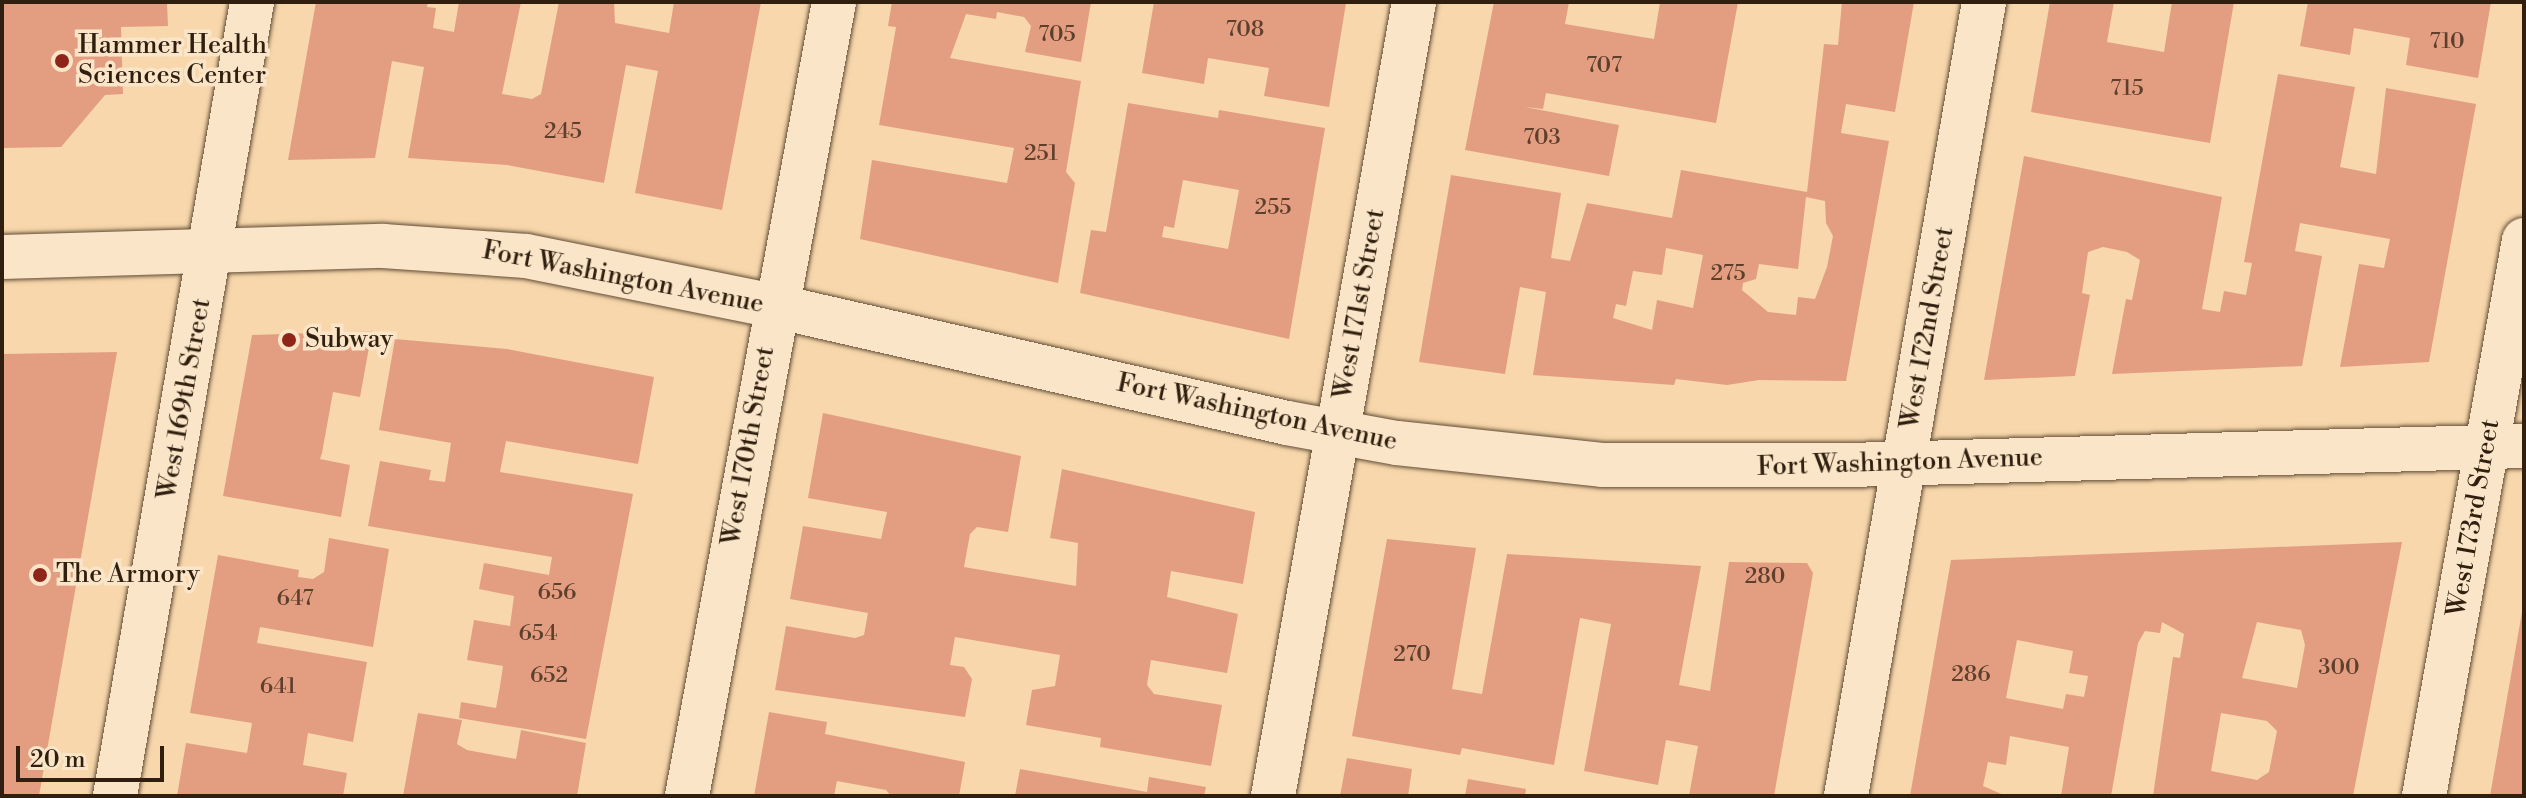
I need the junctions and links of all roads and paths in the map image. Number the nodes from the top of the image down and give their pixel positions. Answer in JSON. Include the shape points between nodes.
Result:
{"nodes":[{"id":1,"x":252,"y":2,"type":"edge"},
{"id":2,"x":834,"y":2,"type":"edge"},
{"id":3,"x":1414,"y":2,"type":"edge"},
{"id":4,"x":1984,"y":2,"type":"edge"},
{"id":5,"x":2524,"y":240,"type":"edge"},
{"id":6,"x":211,"y":248,"type":"junction"},
{"id":7,"x":2,"y":257,"type":"edge"},
{"id":8,"x":775,"y":306,"type":"junction"},
{"id":9,"x":1337,"y":433,"type":"junction"},
{"id":10,"x":2505,"y":446,"type":"edge"},
{"id":11,"x":1904,"y":463,"type":"junction"},
{"id":12,"x":115,"y":796,"type":"edge"},
{"id":13,"x":687,"y":796,"type":"edge"},
{"id":14,"x":1273,"y":796,"type":"edge"},
{"id":15,"x":1846,"y":796,"type":"edge"},
{"id":16,"x":2424,"y":796,"type":"edge"}],
"edges":[{"from":1,"to":6,"type":"street","name":"West 169th Street"},
{"from":2,"to":8,"type":"street","name":"West 170th Street","via":[[792,244]]},
{"from":3,"to":9,"type":"street","name":"West 171st Street"},
{"from":4,"to":11,"type":"street","name":"West 172nd Street"},
{"from":5,"to":10,"type":"street","name":"West 173rd Street"},
{"from":6,"to":7,"type":"street","name":"Fort Washington Avenue"},
{"from":6,"to":8,"type":"street","name":"Fort Washington Avenue","via":[[455,248],[577,264]]},
{"from":6,"to":12,"type":"street","name":"West 169th Street"},
{"from":8,"to":9,"type":"street","name":"Fort Washington Avenue"},
{"from":8,"to":13,"type":"street","name":"West 170th Street"},
{"from":9,"to":11,"type":"street","name":"Fort Washington Avenue","via":[[1602,465]]},
{"from":9,"to":14,"type":"street","name":"West 171st Street"},
{"from":10,"to":11,"type":"street","name":"Fort Washington Avenue"},
{"from":10,"to":16,"type":"street","name":"West 173rd Street"},
{"from":11,"to":15,"type":"street","name":"West 172nd Street"}]}
